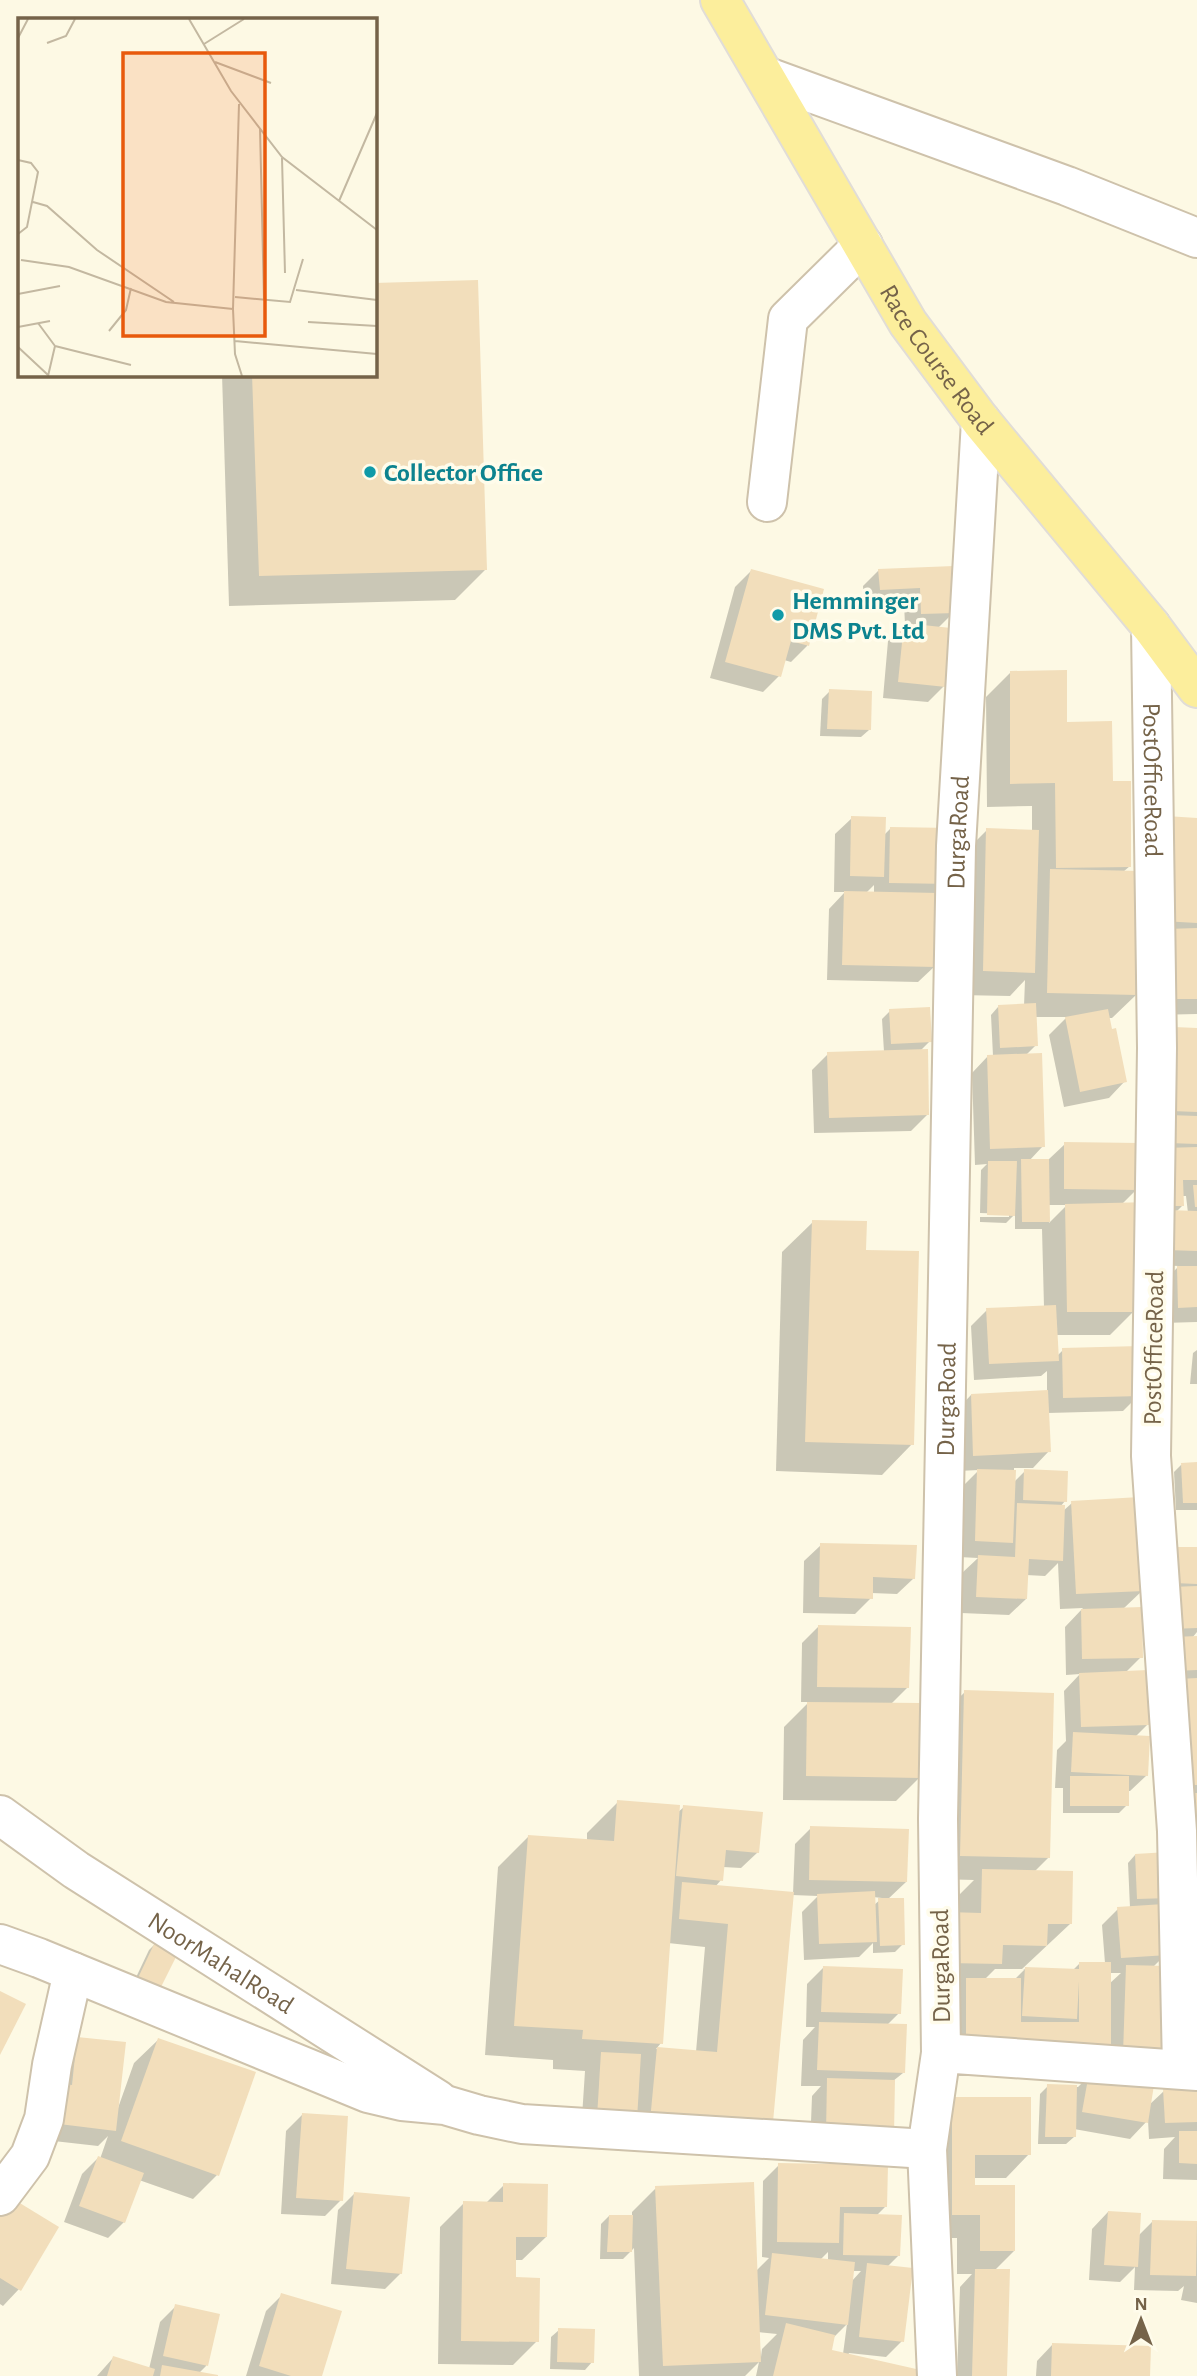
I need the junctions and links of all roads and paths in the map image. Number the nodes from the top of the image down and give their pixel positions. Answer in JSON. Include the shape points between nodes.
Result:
{"nodes":[{"id":1,"x":720,"y":0,"type":"edge"},
{"id":2,"x":765,"y":76,"type":"junction"},
{"id":3,"x":1197,"y":238,"type":"edge"},
{"id":4,"x":863,"y":245,"type":"junction"},
{"id":5,"x":981,"y":421,"type":"junction"},
{"id":6,"x":766,"y":502,"type":"dead end"},
{"id":7,"x":1151,"y":626,"type":"junction"},
{"id":8,"x":1197,"y":688,"type":"edge"},
{"id":9,"x":0,"y":1815,"type":"edge"},
{"id":10,"x":0,"y":1944,"type":"edge"},
{"id":11,"x":73,"y":1972,"type":"junction"},
{"id":12,"x":941,"y":2053,"type":"junction"},
{"id":13,"x":1189,"y":2069,"type":"edge"},
{"id":14,"x":445,"y":2105,"type":"junction"},
{"id":15,"x":927,"y":2149,"type":"junction"},
{"id":16,"x":0,"y":2196,"type":"edge"},
{"id":17,"x":937,"y":2376,"type":"edge"}],
"edges":[{"from":1,"to":2,"type":"main road","name":"Race Course Road"},
{"from":2,"to":3,"type":"street"},
{"from":2,"to":4,"type":"main road","name":"Race Course Road"},
{"from":4,"to":5,"type":"main road","name":"Race Course Road","via":[[908,323]]},
{"from":4,"to":6,"type":"street","via":[[788,319]]},
{"from":5,"to":7,"type":"main road","name":"Race Course Road"},
{"from":5,"to":12,"type":"street","name":"DurgaRoad","via":[[956,860],[938,1819]]},
{"from":7,"to":8,"type":"main road","name":"Race Course Road"},
{"from":7,"to":13,"type":"street","name":"PostOfficeRoad","via":[[1157,1048],[1151,1455]]},
{"from":9,"to":14,"type":"street","name":"NoorMahalRoad","via":[[76,1870]]},
{"from":10,"to":11,"type":"street"},
{"from":11,"to":14,"type":"street","via":[[368,2094]]},
{"from":11,"to":16,"type":"street","via":[[44,2119],[30,2156]]},
{"from":12,"to":13,"type":"street"},
{"from":12,"to":15,"type":"street","name":"DurgaRoad"},
{"from":14,"to":15,"type":"street","via":[[522,2124]]},
{"from":15,"to":17,"type":"street","name":"DurgaRoad"}]}
